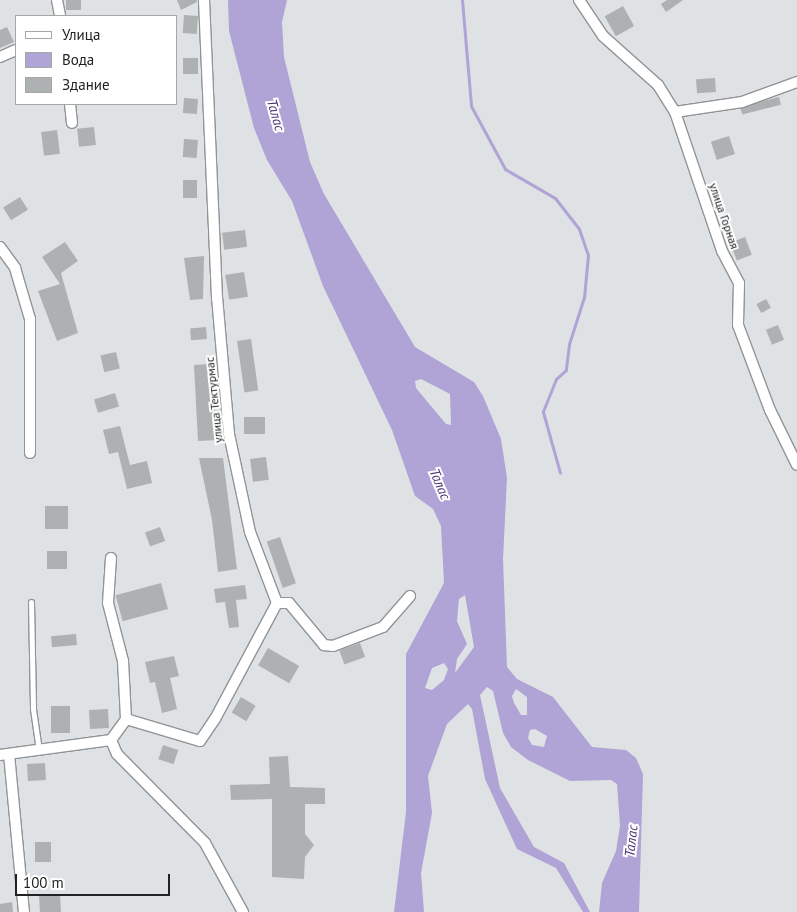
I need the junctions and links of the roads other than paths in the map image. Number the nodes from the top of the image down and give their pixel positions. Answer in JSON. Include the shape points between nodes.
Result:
{"nodes":[{"id":1,"x":58,"y":0,"type":"edge"},
{"id":2,"x":204,"y":0,"type":"edge"},
{"id":3,"x":579,"y":0,"type":"edge"},
{"id":4,"x":60,"y":15,"type":"edge"},
{"id":5,"x":15,"y":50,"type":"edge"},
{"id":6,"x":0,"y":56,"type":"edge"},
{"id":7,"x":797,"y":82,"type":"edge"},
{"id":8,"x":70,"y":105,"type":"edge"},
{"id":9,"x":675,"y":112,"type":"junction"},
{"id":10,"x":72,"y":123,"type":"dead end"},
{"id":11,"x":0,"y":246,"type":"edge"},
{"id":12,"x":30,"y":453,"type":"dead end"},
{"id":13,"x":797,"y":465,"type":"edge"},
{"id":14,"x":111,"y":558,"type":"dead end"},
{"id":15,"x":410,"y":596,"type":"dead end"},
{"id":16,"x":31,"y":602,"type":"dead end"},
{"id":17,"x":277,"y":603,"type":"junction"},
{"id":18,"x":126,"y":719,"type":"junction"},
{"id":19,"x":110,"y":740,"type":"junction"},
{"id":20,"x":40,"y":750,"type":"junction"},
{"id":21,"x":5,"y":755,"type":"edge"},
{"id":22,"x":24,"y":912,"type":"edge"},
{"id":23,"x":242,"y":912,"type":"edge"}],
"edges":[{"from":1,"to":4,"type":"street"},
{"from":2,"to":17,"type":"street","name":"улица Тектурмас","via":[[217,298],[229,434],[250,532]]},
{"from":3,"to":9,"type":"street","name":"улица Горная","via":[[602,36],[658,86]]},
{"from":5,"to":6,"type":"street"},
{"from":7,"to":9,"type":"street","via":[[742,102]]},
{"from":8,"to":10,"type":"street"},
{"from":9,"to":13,"type":"street","name":"улица Горная","via":[[722,251],[740,283],[738,325]]},
{"from":11,"to":12,"type":"street","via":[[15,268],[30,319]]},
{"from":14,"to":18,"type":"street","via":[[108,603],[123,661]]},
{"from":15,"to":17,"type":"street","via":[[383,627],[333,646],[324,645],[289,603]]},
{"from":16,"to":20,"type":"lane","via":[[33,709]]},
{"from":17,"to":18,"type":"street","via":[[216,719],[200,741]]},
{"from":18,"to":19,"type":"street"},
{"from":19,"to":20,"type":"street"},
{"from":19,"to":23,"type":"street","via":[[117,754],[205,843]]},
{"from":20,"to":21,"type":"street"},
{"from":21,"to":22,"type":"street"}]}
